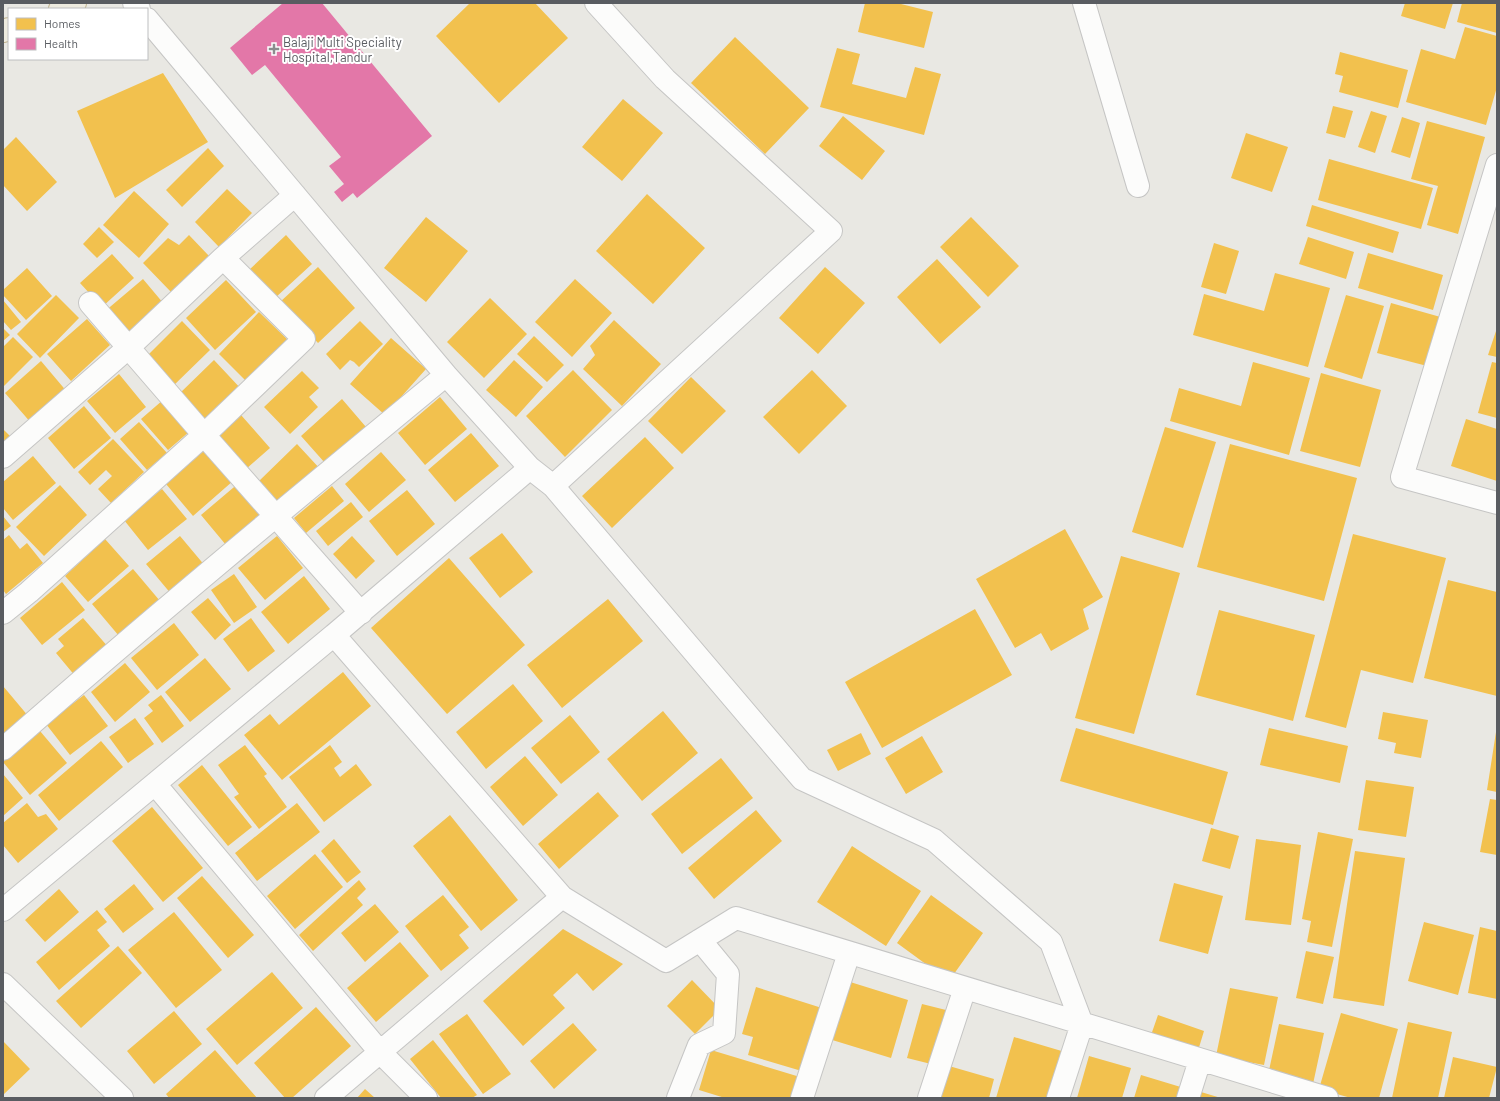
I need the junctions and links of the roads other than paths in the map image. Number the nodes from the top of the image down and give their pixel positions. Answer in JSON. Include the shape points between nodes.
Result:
{"nodes":[{"id":1,"x":75,"y":3,"type":"edge"},
{"id":2,"x":596,"y":3,"type":"edge"},
{"id":3,"x":1084,"y":3,"type":"edge"},
{"id":4,"x":62,"y":8,"type":"edge"},
{"id":5,"x":148,"y":20,"type":"edge"},
{"id":6,"x":1497,"y":165,"type":"edge"},
{"id":7,"x":1138,"y":186,"type":"dead end"},
{"id":8,"x":295,"y":195,"type":"junction"},
{"id":9,"x":223,"y":258,"type":"junction"},
{"id":10,"x":90,"y":303,"type":"dead end"},
{"id":11,"x":128,"y":348,"type":"junction"},
{"id":12,"x":446,"y":375,"type":"junction"},
{"id":13,"x":204,"y":435,"type":"junction"},
{"id":14,"x":3,"y":457,"type":"edge"},
{"id":15,"x":530,"y":468,"type":"junction"},
{"id":16,"x":554,"y":486,"type":"junction"},
{"id":17,"x":1497,"y":503,"type":"edge"},
{"id":18,"x":276,"y":516,"type":"junction"},
{"id":19,"x":3,"y":613,"type":"edge"},
{"id":20,"x":361,"y":613,"type":"junction"},
{"id":21,"x":334,"y":635,"type":"junction"},
{"id":22,"x":3,"y":749,"type":"edge"},
{"id":23,"x":155,"y":784,"type":"junction"},
{"id":24,"x":562,"y":897,"type":"junction"},
{"id":25,"x":3,"y":910,"type":"edge"},
{"id":26,"x":700,"y":940,"type":"junction"},
{"id":27,"x":849,"y":953,"type":"junction"},
{"id":28,"x":3,"y":984,"type":"edge"},
{"id":29,"x":965,"y":988,"type":"junction"},
{"id":30,"x":1082,"y":1024,"type":"junction"},
{"id":31,"x":380,"y":1052,"type":"junction"},
{"id":32,"x":1200,"y":1060,"type":"junction"},
{"id":33,"x":122,"y":1098,"type":"edge"},
{"id":34,"x":326,"y":1098,"type":"edge"},
{"id":35,"x":426,"y":1098,"type":"edge"},
{"id":36,"x":678,"y":1098,"type":"edge"},
{"id":37,"x":802,"y":1098,"type":"edge"},
{"id":38,"x":929,"y":1098,"type":"edge"},
{"id":39,"x":1058,"y":1098,"type":"edge"},
{"id":40,"x":1188,"y":1098,"type":"edge"},
{"id":41,"x":1327,"y":1098,"type":"edge"}],
"edges":[{"from":1,"to":4,"type":"highway"},
{"from":2,"to":16,"type":"street","via":[[665,79],[831,231]]},
{"from":3,"to":7,"type":"street"},
{"from":5,"to":8,"type":"street"},
{"from":6,"to":17,"type":"street","via":[[1402,477]]},
{"from":8,"to":9,"type":"street"},
{"from":8,"to":12,"type":"street"},
{"from":9,"to":11,"type":"street"},
{"from":9,"to":13,"type":"street","via":[[304,338]]},
{"from":10,"to":11,"type":"street"},
{"from":11,"to":13,"type":"street"},
{"from":11,"to":14,"type":"street"},
{"from":12,"to":15,"type":"street"},
{"from":12,"to":18,"type":"street"},
{"from":13,"to":18,"type":"street"},
{"from":13,"to":19,"type":"street"},
{"from":15,"to":16,"type":"street"},
{"from":15,"to":20,"type":"street"},
{"from":16,"to":30,"type":"street","via":[[802,779],[934,840],[1051,942]]},
{"from":18,"to":20,"type":"street"},
{"from":18,"to":22,"type":"street"},
{"from":20,"to":21,"type":"street"},
{"from":21,"to":23,"type":"street"},
{"from":21,"to":24,"type":"street"},
{"from":23,"to":25,"type":"street"},
{"from":23,"to":31,"type":"street"},
{"from":24,"to":26,"type":"street","via":[[666,961]]},
{"from":24,"to":31,"type":"street"},
{"from":26,"to":27,"type":"street","via":[[736,918]]},
{"from":26,"to":36,"type":"street","via":[[728,974],[724,1033],[699,1045]]},
{"from":27,"to":29,"type":"street"},
{"from":27,"to":37,"type":"street"},
{"from":28,"to":33,"type":"street"},
{"from":29,"to":30,"type":"street"},
{"from":29,"to":38,"type":"street"},
{"from":30,"to":32,"type":"street"},
{"from":30,"to":39,"type":"street"},
{"from":31,"to":34,"type":"street"},
{"from":31,"to":35,"type":"street"},
{"from":32,"to":40,"type":"street"},
{"from":32,"to":41,"type":"street"}]}
